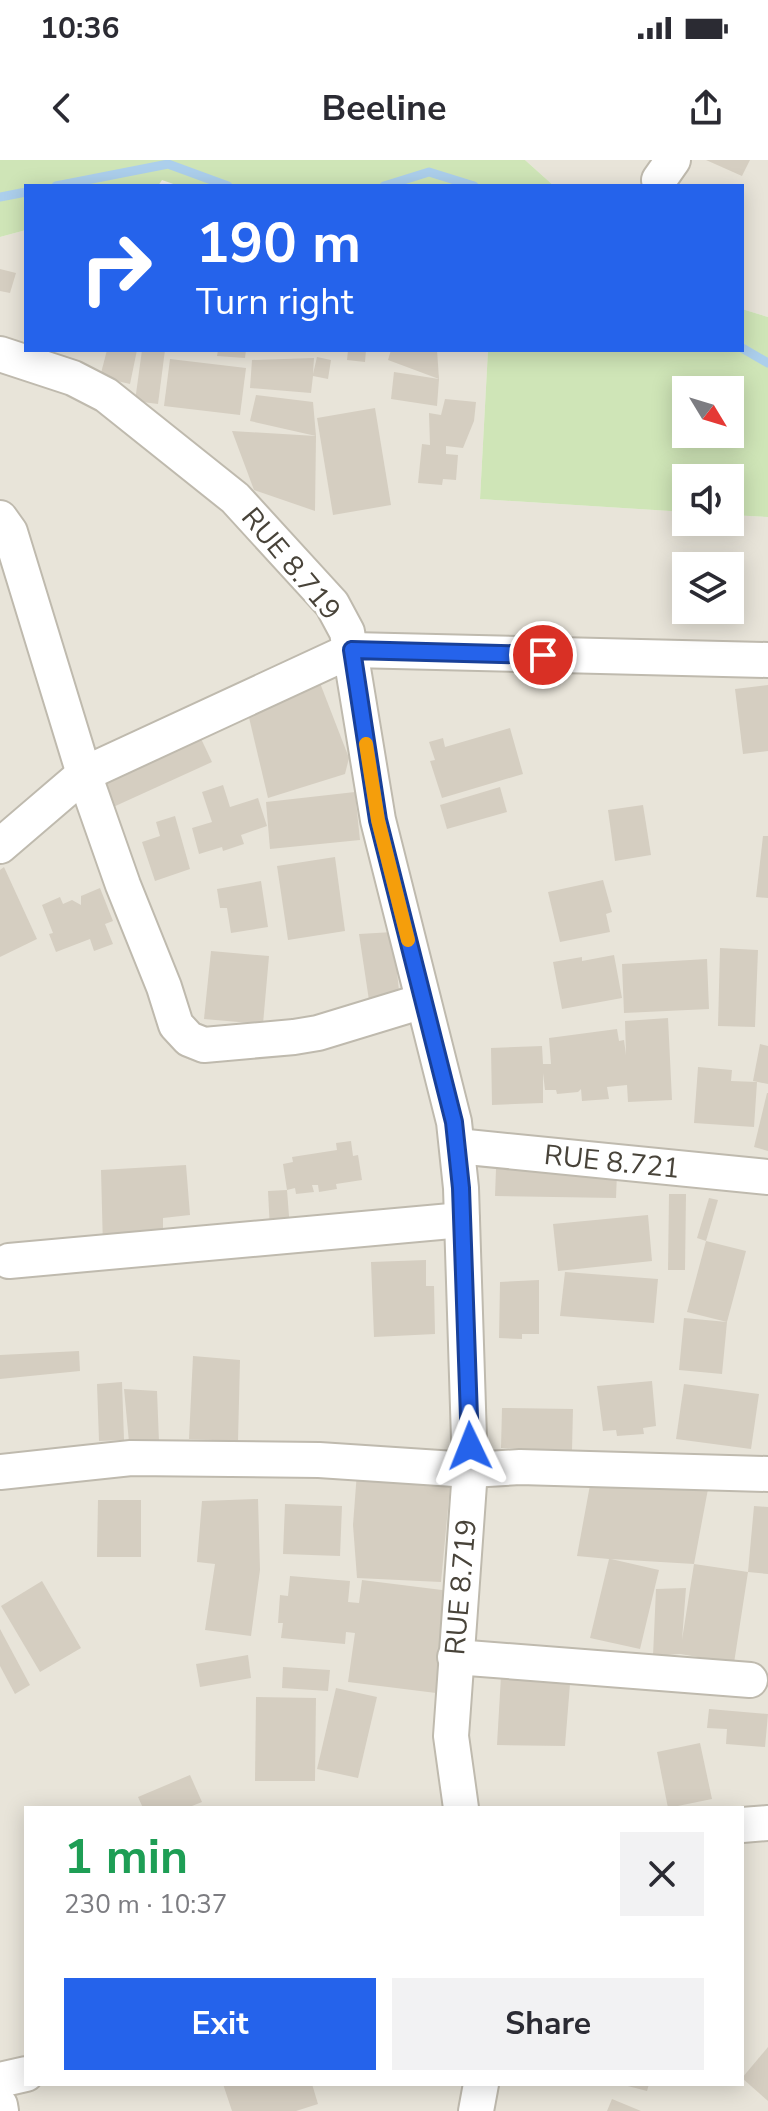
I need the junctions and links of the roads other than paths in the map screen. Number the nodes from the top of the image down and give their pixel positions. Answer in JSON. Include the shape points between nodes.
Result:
{"nodes":[{"id":1,"x":0,"y":354,"type":"edge"},
{"id":2,"x":0,"y":518,"type":"edge"},
{"id":3,"x":352,"y":650,"type":"junction"},
{"id":4,"x":768,"y":660,"type":"edge"},
{"id":5,"x":84,"y":774,"type":"junction"},
{"id":6,"x":0,"y":846,"type":"edge"},
{"id":7,"x":423,"y":1001,"type":"junction"},
{"id":8,"x":457,"y":1146,"type":"junction"},
{"id":9,"x":768,"y":1177,"type":"edge"},
{"id":10,"x":462,"y":1220,"type":"junction"},
{"id":11,"x":9,"y":1261,"type":"dead end"},
{"id":12,"x":470,"y":1470,"type":"junction"},
{"id":13,"x":0,"y":1472,"type":"edge"},
{"id":14,"x":768,"y":1474,"type":"edge"},
{"id":15,"x":455,"y":1657,"type":"junction"},
{"id":16,"x":750,"y":1680,"type":"dead end"},
{"id":17,"x":461,"y":1806,"type":"edge"},
{"id":18,"x":768,"y":1823,"type":"edge"},
{"id":19,"x":744,"y":1825,"type":"edge"},
{"id":20,"x":24,"y":2074,"type":"edge"},
{"id":21,"x":0,"y":2080,"type":"edge"},
{"id":22,"x":481,"y":2086,"type":"edge"},
{"id":23,"x":476,"y":2111,"type":"edge"}],
"edges":[{"from":1,"to":3,"type":"street","name":"RUE 8.719","via":[[106,395],[235,498],[332,604]]},
{"from":2,"to":5,"type":"street","via":[[10,532]]},
{"from":3,"to":4,"type":"street"},
{"from":3,"to":5,"type":"street"},
{"from":3,"to":7,"type":"street","name":"RUE 8.719","via":[[378,820]]},
{"from":5,"to":6,"type":"street"},
{"from":5,"to":7,"type":"street","via":[[176,1025],[189,1039],[204,1045],[306,1035]]},
{"from":7,"to":8,"type":"street","name":"RUE 8.719"},
{"from":8,"to":9,"type":"street","name":"RUE 8.721"},
{"from":8,"to":10,"type":"street","name":"RUE 8.719"},
{"from":10,"to":11,"type":"street"},
{"from":10,"to":12,"type":"street","name":"RUE 8.719"},
{"from":12,"to":13,"type":"street","via":[[319,1460],[131,1458]]},
{"from":12,"to":14,"type":"street"},
{"from":12,"to":15,"type":"street","name":"RUE 8.719"},
{"from":15,"to":16,"type":"street"},
{"from":15,"to":17,"type":"street","name":"RUE 8.719","via":[[451,1736]]},
{"from":18,"to":19,"type":"street"},
{"from":20,"to":21,"type":"street"},
{"from":22,"to":23,"type":"street"}]}
